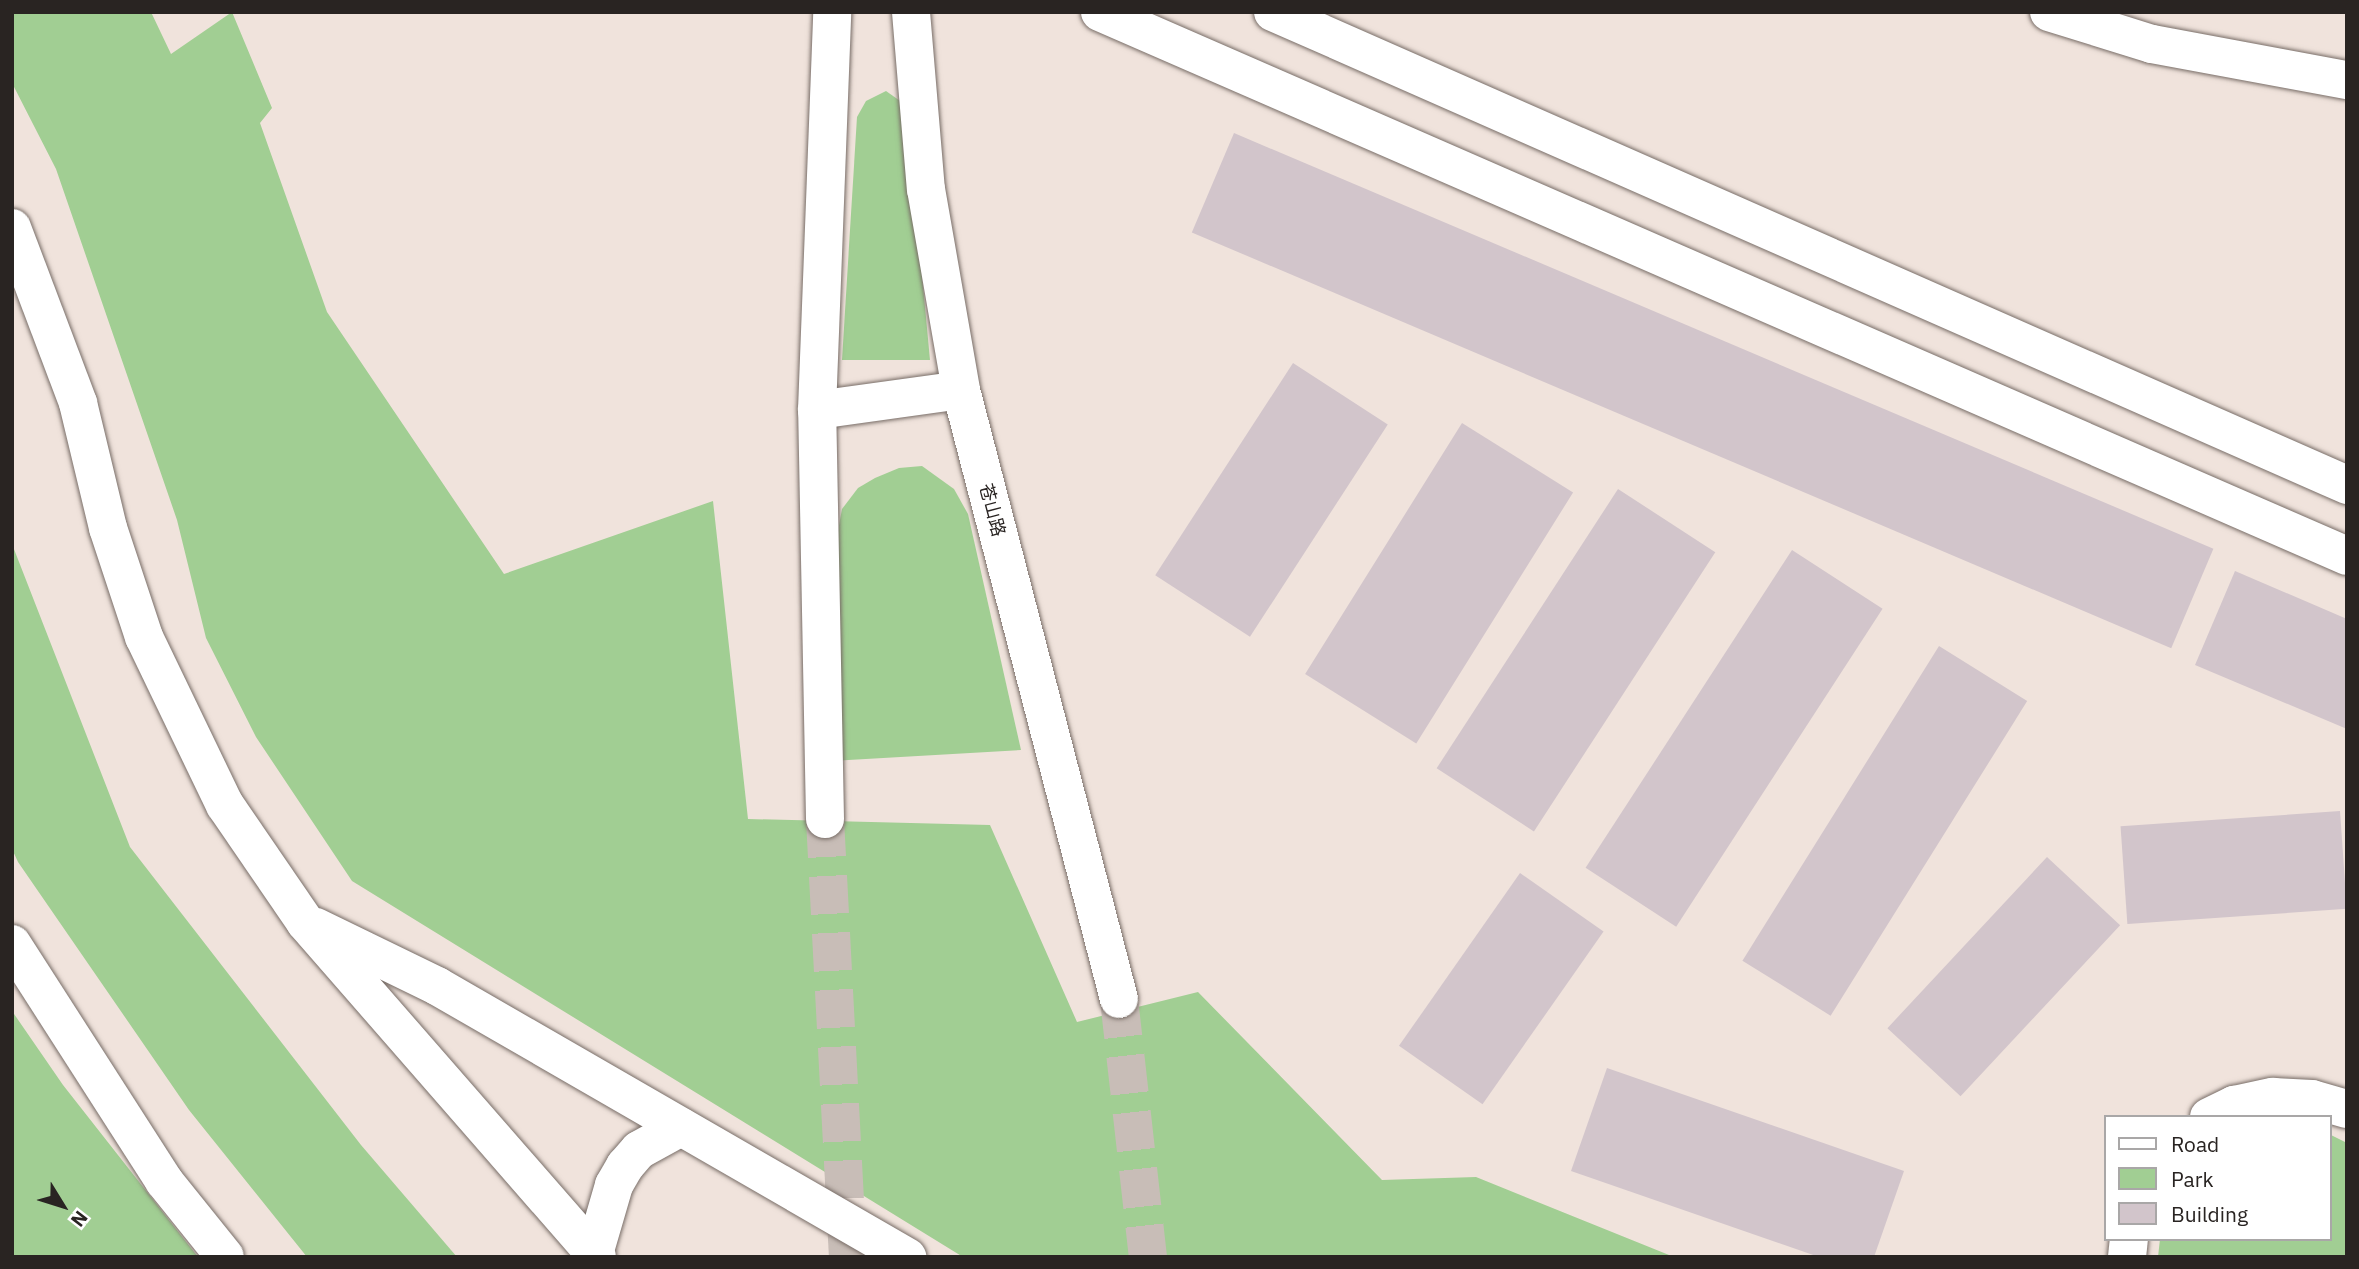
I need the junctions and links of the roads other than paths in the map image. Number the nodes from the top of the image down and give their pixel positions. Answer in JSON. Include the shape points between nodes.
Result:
{"nodes":[{"id":1,"x":832,"y":12,"type":"edge"},
{"id":2,"x":911,"y":12,"type":"edge"},
{"id":3,"x":1100,"y":12,"type":"edge"},
{"id":4,"x":1273,"y":12,"type":"edge"},
{"id":5,"x":2049,"y":12,"type":"edge"},
{"id":6,"x":2347,"y":80,"type":"edge"},
{"id":7,"x":12,"y":228,"type":"edge"},
{"id":8,"x":961,"y":390,"type":"junction"},
{"id":9,"x":817,"y":410,"type":"junction"},
{"id":10,"x":2347,"y":485,"type":"edge"},
{"id":11,"x":2347,"y":556,"type":"edge"},
{"id":12,"x":825,"y":819,"type":"tunnel mouth"},
{"id":13,"x":305,"y":922,"type":"junction"},
{"id":14,"x":12,"y":944,"type":"edge"},
{"id":15,"x":1119,"y":999,"type":"tunnel mouth"},
{"id":16,"x":2347,"y":1110,"type":"edge"},
{"id":17,"x":2213,"y":1115,"type":"edge"},
{"id":18,"x":681,"y":1128,"type":"junction"},
{"id":19,"x":596,"y":1255,"type":"edge"},
{"id":20,"x":225,"y":1257,"type":"edge"},
{"id":21,"x":908,"y":1257,"type":"edge"}],
"edges":[{"from":1,"to":9,"type":"street"},
{"from":2,"to":8,"type":"street","name":"苍山路","via":[[926,189]]},
{"from":3,"to":11,"type":"street"},
{"from":4,"to":10,"type":"street"},
{"from":5,"to":6,"type":"street","via":[[2152,44]]},
{"from":7,"to":13,"type":"street","via":[[78,403],[108,528],[144,637],[225,805]]},
{"from":8,"to":9,"type":"street"},
{"from":8,"to":15,"type":"street","name":"苍山路"},
{"from":9,"to":12,"type":"street"},
{"from":13,"to":18,"type":"street","via":[[437,986]]},
{"from":13,"to":19,"type":"street"},
{"from":14,"to":20,"type":"street","via":[[164,1181]]},
{"from":16,"to":17,"type":"street","via":[[2312,1099],[2273,1097],[2234,1105]]},
{"from":18,"to":19,"type":"street","via":[[639,1150],[625,1166],[614,1185]]},
{"from":18,"to":21,"type":"street"}]}
